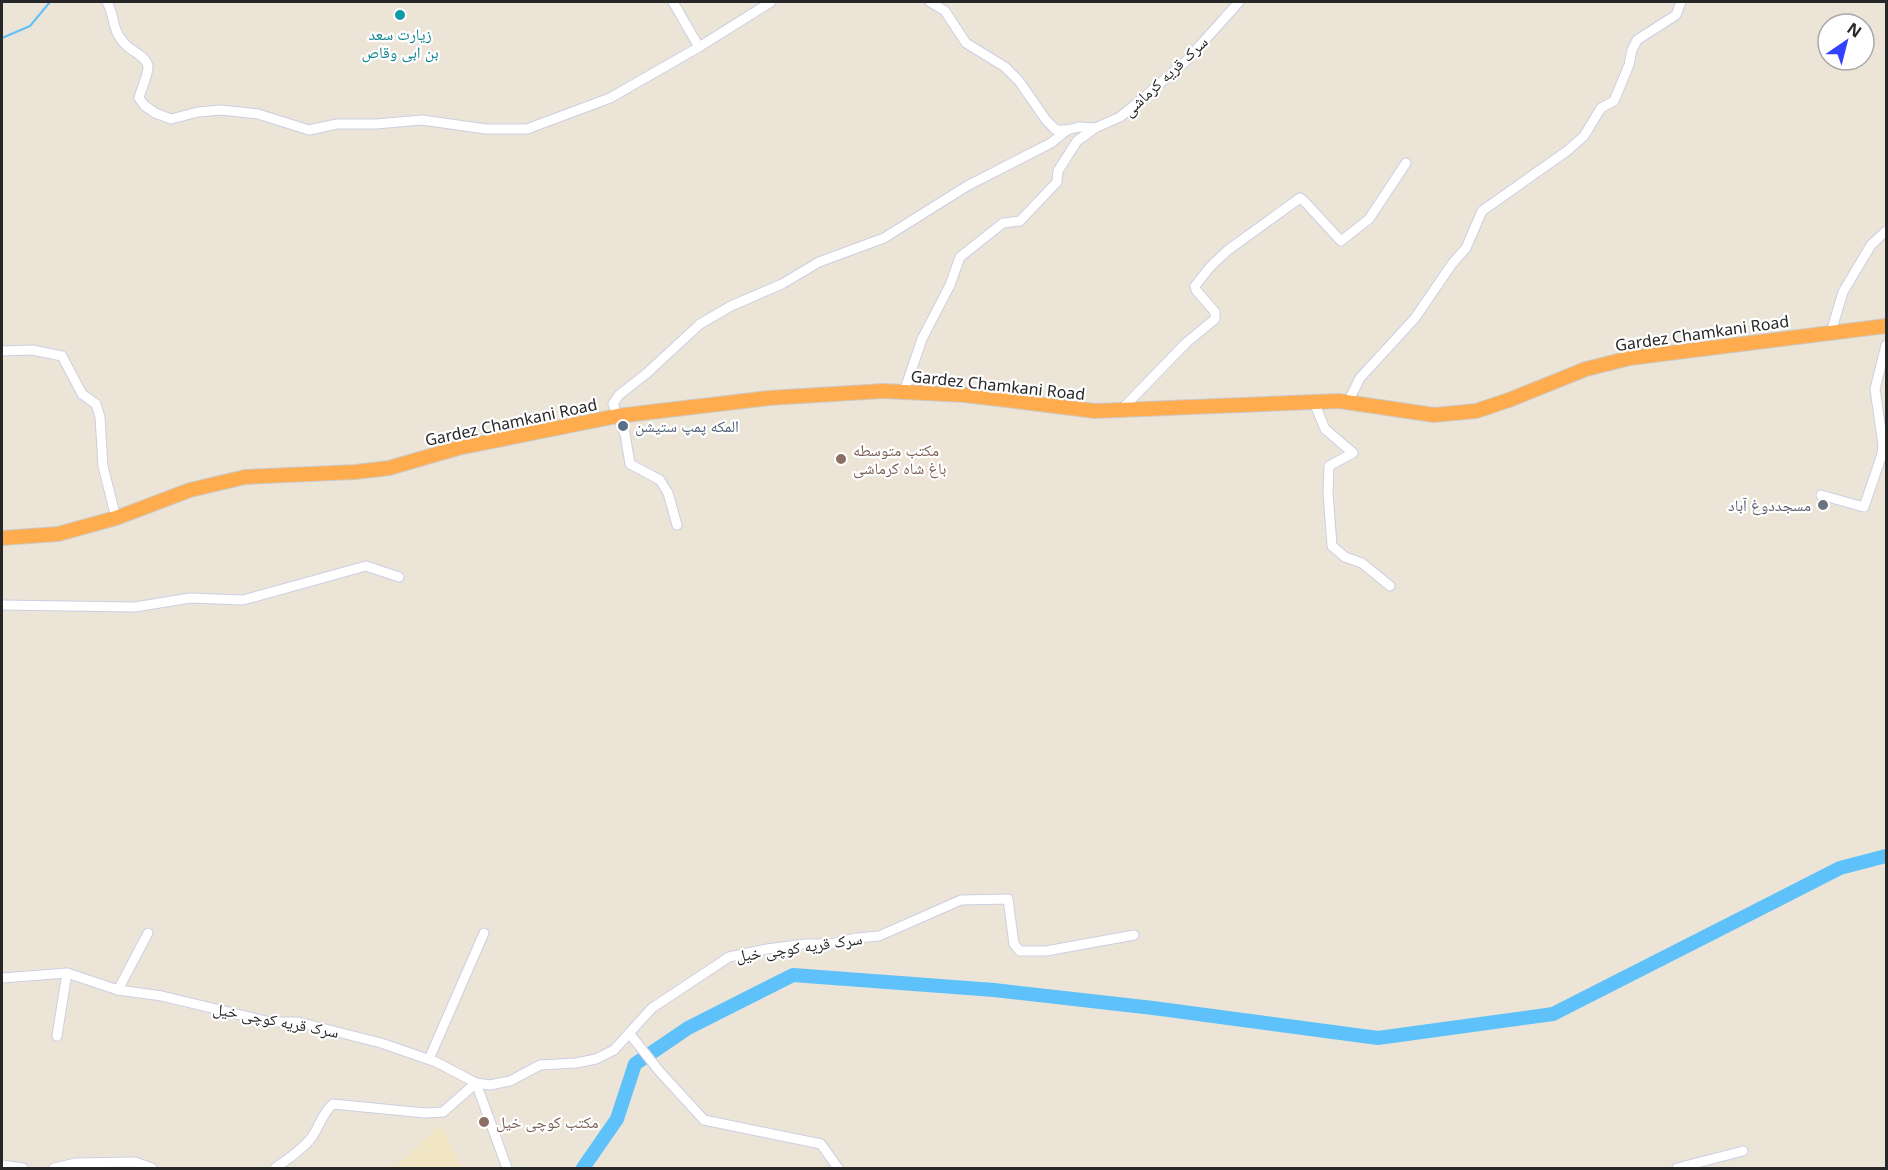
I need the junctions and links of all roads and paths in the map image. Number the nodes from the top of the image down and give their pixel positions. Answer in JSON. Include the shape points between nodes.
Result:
{"nodes":[{"id":1,"x":106,"y":2,"type":"edge"},
{"id":2,"x":673,"y":2,"type":"edge"},
{"id":3,"x":771,"y":2,"type":"edge"},
{"id":4,"x":930,"y":2,"type":"edge"},
{"id":5,"x":1239,"y":2,"type":"edge"},
{"id":6,"x":1681,"y":2,"type":"edge"},
{"id":7,"x":699,"y":47,"type":"junction"},
{"id":8,"x":1095,"y":128,"type":"junction"},
{"id":9,"x":1067,"y":130,"type":"junction"},
{"id":10,"x":1406,"y":163,"type":"dead end"},
{"id":11,"x":1887,"y":231,"type":"edge"},
{"id":12,"x":1887,"y":326,"type":"edge"},
{"id":13,"x":1831,"y":332,"type":"junction"},
{"id":14,"x":1887,"y":345,"type":"edge"},
{"id":15,"x":2,"y":351,"type":"edge"},
{"id":16,"x":904,"y":392,"type":"junction"},
{"id":17,"x":1314,"y":402,"type":"junction"},
{"id":18,"x":1348,"y":402,"type":"junction"},
{"id":19,"x":1121,"y":410,"type":"junction"},
{"id":20,"x":617,"y":416,"type":"junction"},
{"id":21,"x":1821,"y":495,"type":"dead end"},
{"id":22,"x":116,"y":518,"type":"junction"},
{"id":23,"x":677,"y":525,"type":"dead end"},
{"id":24,"x":2,"y":538,"type":"edge"},
{"id":25,"x":399,"y":577,"type":"dead end"},
{"id":26,"x":1390,"y":586,"type":"dead end"},
{"id":27,"x":2,"y":605,"type":"edge"},
{"id":28,"x":148,"y":933,"type":"dead end"},
{"id":29,"x":484,"y":933,"type":"dead end"},
{"id":30,"x":1134,"y":935,"type":"dead end"},
{"id":31,"x":67,"y":973,"type":"junction"},
{"id":32,"x":2,"y":978,"type":"edge"},
{"id":33,"x":118,"y":990,"type":"junction"},
{"id":34,"x":629,"y":1033,"type":"junction"},
{"id":35,"x":57,"y":1036,"type":"dead end"},
{"id":36,"x":429,"y":1059,"type":"junction"},
{"id":37,"x":476,"y":1083,"type":"junction"},
{"id":38,"x":1743,"y":1151,"type":"dead end"},
{"id":39,"x":2,"y":1165,"type":"edge"},
{"id":40,"x":23,"y":1168,"type":"edge"},
{"id":41,"x":54,"y":1168,"type":"edge"},
{"id":42,"x":152,"y":1168,"type":"edge"},
{"id":43,"x":275,"y":1168,"type":"edge"},
{"id":44,"x":507,"y":1168,"type":"edge"},
{"id":45,"x":838,"y":1168,"type":"edge"},
{"id":46,"x":1677,"y":1168,"type":"edge"}],
"edges":[{"from":1,"to":7,"type":"street","via":[[120,38],[146,60],[148,68],[139,98],[155,113],[171,119],[220,110],[258,114],[309,130],[337,124],[422,120],[486,129],[527,129],[610,98]]},
{"from":2,"to":7,"type":"street"},
{"from":3,"to":7,"type":"street"},
{"from":4,"to":9,"type":"street","via":[[945,11],[966,43],[1005,67],[1019,81],[1056,130]]},
{"from":5,"to":8,"type":"street","name":"سرک قریه کرماشی","via":[[1186,61],[1120,117]]},
{"from":6,"to":18,"type":"street","via":[[1676,15],[1637,40],[1614,101],[1601,108],[1584,136],[1482,211],[1466,248],[1415,318],[1360,378]]},
{"from":8,"to":9,"type":"street"},
{"from":8,"to":16,"type":"street","name":"سرک قریه کرماشی","via":[[1077,141],[1058,171],[1057,182],[1020,221],[1003,223],[960,256],[922,339]]},
{"from":9,"to":20,"type":"street","via":[[1051,143],[967,186],[884,238],[819,262],[700,324],[620,395],[613,404]]},
{"from":10,"to":19,"type":"street","via":[[1369,219],[1341,241],[1300,198],[1228,250],[1195,286],[1215,312],[1215,319]]},
{"from":11,"to":13,"type":"street","via":[[1871,245],[1843,292]]},
{"from":12,"to":13,"type":"highway","name":"Gardez Chamkani Road"},
{"from":13,"to":18,"type":"highway","name":"Gardez Chamkani Road","via":[[1630,358],[1586,369],[1476,411],[1434,415]]},
{"from":14,"to":21,"type":"street","via":[[1875,389],[1882,454],[1864,507]]},
{"from":15,"to":22,"type":"street","via":[[32,350],[62,356],[82,394],[96,404],[103,466]]},
{"from":16,"to":19,"type":"highway","name":"Gardez Chamkani Road","via":[[965,395],[1095,411]]},
{"from":16,"to":20,"type":"highway","name":"Gardez Chamkani Road","via":[[769,398]]},
{"from":17,"to":18,"type":"highway","name":"Gardez Chamkani Road"},
{"from":17,"to":19,"type":"highway","name":"Gardez Chamkani Road"},
{"from":17,"to":26,"type":"street","via":[[1326,429],[1353,453],[1329,466],[1332,546],[1345,557],[1362,563]]},
{"from":20,"to":22,"type":"highway","name":"Gardez Chamkani Road","via":[[458,448],[389,468],[245,477],[190,490]]},
{"from":20,"to":23,"type":"street","via":[[625,434],[630,464],[660,480]]},
{"from":22,"to":24,"type":"highway","name":"Gardez Chamkani Road","via":[[58,534]]},
{"from":25,"to":27,"type":"street","via":[[366,566],[243,600],[190,598],[135,607]]},
{"from":28,"to":33,"type":"street"},
{"from":29,"to":36,"type":"street"},
{"from":30,"to":34,"type":"street","name":"سرک قریه کوچی خیل","via":[[1046,951],[1020,951],[1014,944],[1008,899],[961,900],[879,936],[777,947],[729,957],[652,1008]]},
{"from":31,"to":32,"type":"street","name":"سرک قریه کوچی خیل"},
{"from":31,"to":33,"type":"street","name":"سرک قریه کوچی خیل"},
{"from":31,"to":35,"type":"street"},
{"from":33,"to":36,"type":"street","name":"سرک قریه کوچی خیل","via":[[162,996],[270,1022],[298,1022]]},
{"from":34,"to":37,"type":"street","name":"سرک قریه کوچی خیل","via":[[614,1050],[596,1059],[540,1065],[510,1081]]},
{"from":34,"to":45,"type":"street","via":[[704,1120],[821,1144]]},
{"from":36,"to":37,"type":"street","name":"سرک قریه کوچی خیل"},
{"from":37,"to":43,"type":"street","via":[[443,1112],[333,1104],[304,1146]]},
{"from":37,"to":44,"type":"street"},
{"from":38,"to":46,"type":"street"},
{"from":39,"to":40,"type":"street"},
{"from":41,"to":42,"type":"street","via":[[76,1163],[135,1162]]}]}
